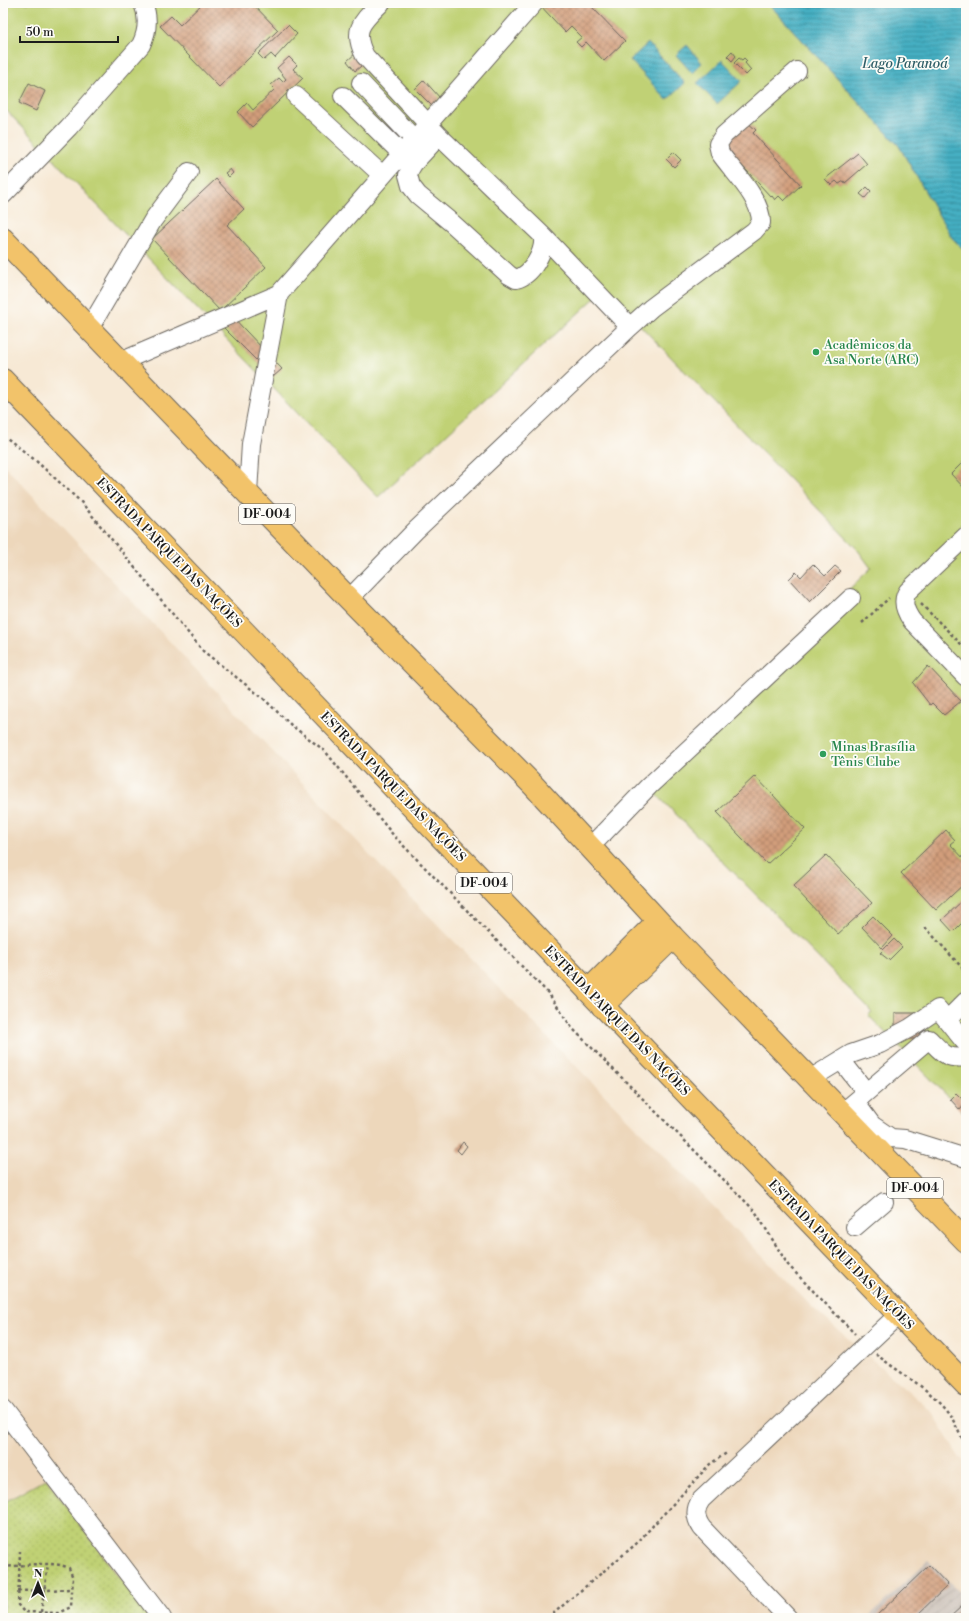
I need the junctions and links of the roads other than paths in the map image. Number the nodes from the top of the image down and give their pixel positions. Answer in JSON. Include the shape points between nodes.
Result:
{"nodes":[{"id":1,"x":382,"y":3,"type":"edge"},
{"id":2,"x":534,"y":3,"type":"edge"},
{"id":3,"x":147,"y":6,"type":"edge"},
{"id":4,"x":797,"y":70,"type":"dead end"},
{"id":5,"x":361,"y":83,"type":"dead end"},
{"id":6,"x":296,"y":96,"type":"dead end"},
{"id":7,"x":343,"y":96,"type":"dead end"},
{"id":8,"x":427,"y":123,"type":"junction"},
{"id":9,"x":439,"y":136,"type":"junction"},
{"id":10,"x":414,"y":139,"type":"junction"},
{"id":11,"x":401,"y":153,"type":"junction"},
{"id":12,"x":189,"y":172,"type":"dead end"},
{"id":13,"x":382,"y":175,"type":"junction"},
{"id":14,"x":3,"y":195,"type":"edge"},
{"id":15,"x":543,"y":236,"type":"junction"},
{"id":16,"x":3,"y":239,"type":"edge"},
{"id":17,"x":280,"y":294,"type":"junction"},
{"id":18,"x":630,"y":327,"type":"junction"},
{"id":19,"x":89,"y":329,"type":"junction"},
{"id":20,"x":120,"y":362,"type":"junction"},
{"id":21,"x":3,"y":380,"type":"edge"},
{"id":22,"x":248,"y":493,"type":"junction"},
{"id":23,"x":966,"y":536,"type":"edge"},
{"id":24,"x":851,"y":598,"type":"dead end"},
{"id":25,"x":349,"y":599,"type":"junction"},
{"id":26,"x":966,"y":677,"type":"edge"},
{"id":27,"x":590,"y":847,"type":"junction"},
{"id":28,"x":658,"y":921,"type":"junction"},
{"id":29,"x":673,"y":937,"type":"junction"},
{"id":30,"x":595,"y":998,"type":"junction"},
{"id":31,"x":966,"y":1001,"type":"edge"},
{"id":32,"x":947,"y":1020,"type":"junction"},
{"id":33,"x":965,"y":1049,"type":"edge"},
{"id":34,"x":841,"y":1060,"type":"junction"},
{"id":35,"x":810,"y":1079,"type":"junction"},
{"id":36,"x":855,"y":1102,"type":"junction"},
{"id":37,"x":891,"y":1138,"type":"junction"},
{"id":38,"x":870,"y":1142,"type":"junction"},
{"id":39,"x":966,"y":1158,"type":"edge"},
{"id":40,"x":884,"y":1202,"type":"dead end"},
{"id":41,"x":855,"y":1227,"type":"dead end"},
{"id":42,"x":966,"y":1241,"type":"edge"},
{"id":43,"x":898,"y":1316,"type":"junction"},
{"id":44,"x":966,"y":1385,"type":"edge"},
{"id":45,"x":3,"y":1410,"type":"edge"},
{"id":46,"x":162,"y":1618,"type":"edge"},
{"id":47,"x":788,"y":1618,"type":"edge"}],
"edges":[{"from":1,"to":8,"type":"street","via":[[363,21],[358,37],[360,45],[365,56]]},
{"from":2,"to":8,"type":"street"},
{"from":3,"to":14,"type":"street","via":[[148,25],[141,46],[69,127]]},
{"from":4,"to":18,"type":"street","via":[[724,135],[718,144],[720,153],[755,200],[760,210],[761,223]]},
{"from":5,"to":10,"type":"street"},
{"from":6,"to":13,"type":"street"},
{"from":7,"to":11,"type":"street"},
{"from":8,"to":9,"type":"street"},
{"from":8,"to":10,"type":"street"},
{"from":9,"to":15,"type":"street"},
{"from":9,"to":15,"type":"street","via":[[410,169],[408,175],[411,186],[418,195],[516,279],[524,276],[538,259],[544,243]]},
{"from":10,"to":11,"type":"street"},
{"from":11,"to":13,"type":"street"},
{"from":12,"to":19,"type":"street","via":[[152,220]]},
{"from":13,"to":17,"type":"street"},
{"from":15,"to":18,"type":"street"},
{"from":16,"to":19,"type":"highway","number":"DF-004"},
{"from":17,"to":20,"type":"street"},
{"from":17,"to":22,"type":"street","via":[[252,436]]},
{"from":18,"to":25,"type":"street","via":[[415,531]]},
{"from":19,"to":20,"type":"highway","number":"DF-004"},
{"from":20,"to":22,"type":"highway","number":"DF-004"},
{"from":21,"to":30,"type":"highway","name":"ESTRADA PARQUE DAS NAÇÕES","number":"DF-004"},
{"from":22,"to":25,"type":"highway","number":"DF-004"},
{"from":23,"to":26,"type":"street","via":[[908,591],[904,603],[912,620]]},
{"from":24,"to":27,"type":"street","via":[[649,786]]},
{"from":25,"to":27,"type":"highway","number":"DF-004","via":[[534,786]]},
{"from":27,"to":28,"type":"highway","number":"DF-004"},
{"from":28,"to":29,"type":"highway","number":"DF-004"},
{"from":28,"to":30,"type":"highway"},
{"from":29,"to":30,"type":"highway"},
{"from":29,"to":35,"type":"highway","number":"DF-004"},
{"from":30,"to":43,"type":"highway","name":"ESTRADA PARQUE DAS NAÇÕES","number":"DF-004"},
{"from":31,"to":32,"type":"street"},
{"from":32,"to":33,"type":"street"},
{"from":32,"to":34,"type":"street","via":[[938,1009],[880,1044]]},
{"from":33,"to":36,"type":"street","via":[[957,1058],[945,1056],[929,1039]]},
{"from":34,"to":35,"type":"street"},
{"from":34,"to":36,"type":"street"},
{"from":35,"to":36,"type":"highway","number":"DF-004"},
{"from":36,"to":37,"type":"street","via":[[872,1125]]},
{"from":36,"to":38,"type":"highway","number":"DF-004"},
{"from":37,"to":38,"type":"street"},
{"from":37,"to":39,"type":"street","via":[[905,1139]]},
{"from":38,"to":42,"type":"highway","number":"DF-004"},
{"from":40,"to":41,"type":"street"},
{"from":43,"to":44,"type":"highway","name":"ESTRADA PARQUE DAS NAÇÕES","number":"DF-004"},
{"from":43,"to":47,"type":"street","via":[[696,1506],[697,1521],[702,1528]]},
{"from":45,"to":46,"type":"street"}]}
